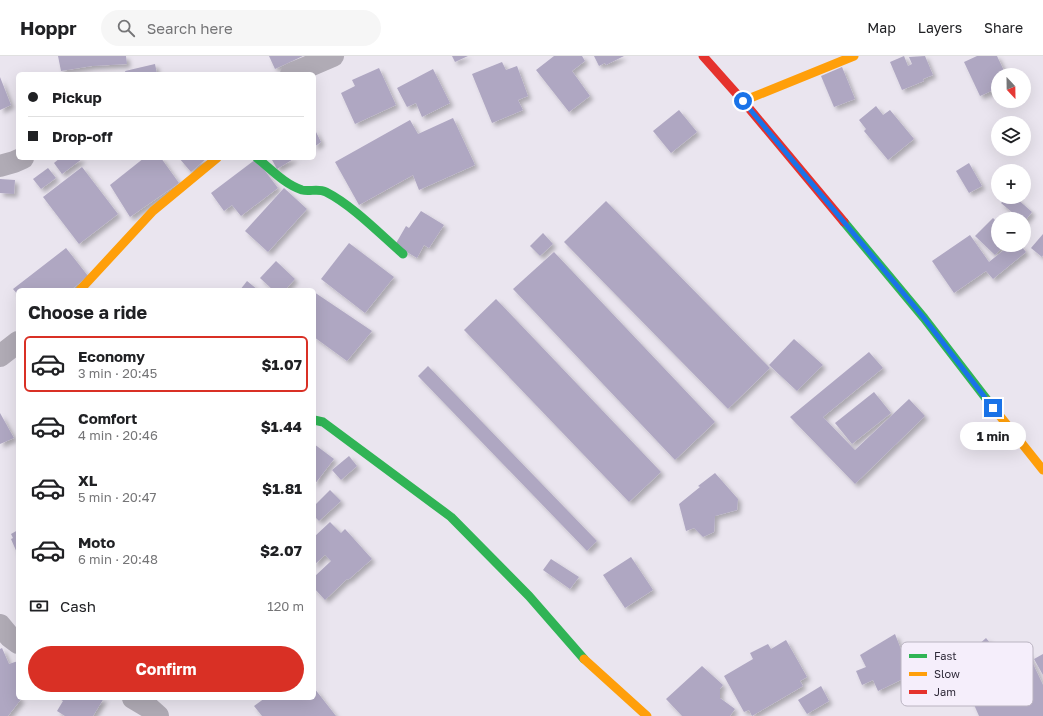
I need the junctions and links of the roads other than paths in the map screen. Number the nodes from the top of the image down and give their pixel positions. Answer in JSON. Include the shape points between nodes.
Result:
{"nodes":[{"id":1,"x":333,"y":56,"type":"edge"},
{"id":2,"x":703,"y":56,"type":"edge"},
{"id":3,"x":854,"y":56,"type":"edge"},
{"id":4,"x":296,"y":72,"type":"edge"},
{"id":5,"x":743,"y":101,"type":"junction"},
{"id":6,"x":18,"y":160,"type":"edge"},
{"id":7,"x":215,"y":160,"type":"edge"},
{"id":8,"x":260,"y":160,"type":"edge"},
{"id":9,"x":0,"y":166,"type":"edge"},
{"id":10,"x":403,"y":254,"type":"dead end"},
{"id":11,"x":82,"y":288,"type":"edge"},
{"id":12,"x":16,"y":344,"type":"edge"},
{"id":13,"x":0,"y":356,"type":"edge"},
{"id":14,"x":316,"y":420,"type":"edge"},
{"id":15,"x":1043,"y":470,"type":"edge"},
{"id":16,"x":0,"y":625,"type":"edge"},
{"id":17,"x":16,"y":642,"type":"edge"},
{"id":18,"x":142,"y":700,"type":"edge"},
{"id":19,"x":158,"y":716,"type":"edge"},
{"id":20,"x":647,"y":716,"type":"edge"}],
"edges":[{"from":1,"to":4,"type":"street"},
{"from":2,"to":5,"type":"street"},
{"from":3,"to":5,"type":"street"},
{"from":5,"to":15,"type":"street","via":[[924,318]]},
{"from":6,"to":9,"type":"street"},
{"from":7,"to":11,"type":"street","via":[[153,211]]},
{"from":8,"to":10,"type":"street","via":[[294,187],[304,191],[324,191],[341,202]]},
{"from":12,"to":13,"type":"street"},
{"from":14,"to":20,"type":"street","via":[[323,422],[451,516],[529,596],[587,662]]},
{"from":16,"to":17,"type":"street"},
{"from":18,"to":19,"type":"street"}]}
